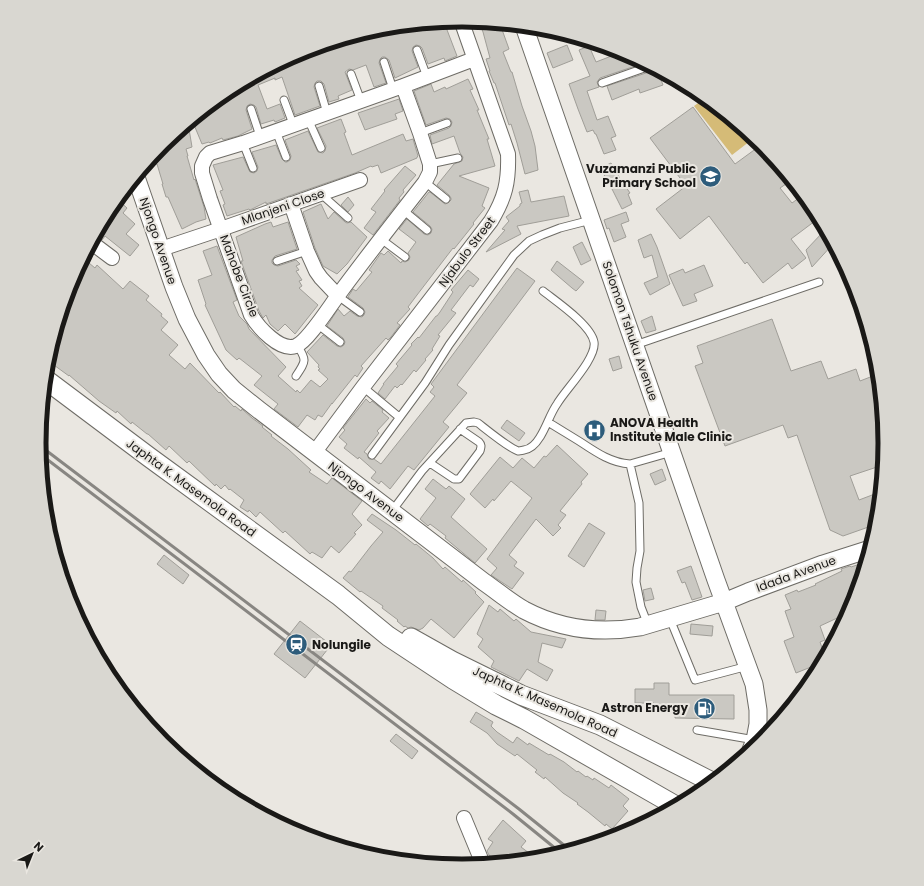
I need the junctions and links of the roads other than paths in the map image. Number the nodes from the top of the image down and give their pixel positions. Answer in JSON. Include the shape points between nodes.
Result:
{"nodes":[{"id":1,"x":463,"y":27,"type":"edge"},
{"id":2,"x":526,"y":33,"type":"edge"},
{"id":3,"x":417,"y":50,"type":"dead end"},
{"id":4,"x":474,"y":59,"type":"junction"},
{"id":5,"x":384,"y":62,"type":"dead end"},
{"id":6,"x":643,"y":69,"type":"edge"},
{"id":7,"x":351,"y":74,"type":"dead end"},
{"id":8,"x":427,"y":77,"type":"junction"},
{"id":9,"x":602,"y":83,"type":"dead end"},
{"id":10,"x":319,"y":86,"type":"dead end"},
{"id":11,"x":398,"y":88,"type":"junction"},
{"id":12,"x":284,"y":100,"type":"dead end"},
{"id":13,"x":361,"y":101,"type":"junction"},
{"id":14,"x":251,"y":109,"type":"dead end"},
{"id":15,"x":327,"y":113,"type":"junction"},
{"id":16,"x":308,"y":119,"type":"junction"},
{"id":17,"x":447,"y":123,"type":"dead end"},
{"id":18,"x":293,"y":124,"type":"junction"},
{"id":19,"x":276,"y":130,"type":"junction"},
{"id":20,"x":420,"y":133,"type":"junction"},
{"id":21,"x":260,"y":136,"type":"junction"},
{"id":22,"x":243,"y":143,"type":"junction"},
{"id":23,"x":320,"y":148,"type":"dead end"},
{"id":24,"x":286,"y":157,"type":"dead end"},
{"id":25,"x":458,"y":158,"type":"dead end"},
{"id":26,"x":430,"y":164,"type":"junction"},
{"id":27,"x":252,"y":168,"type":"dead end"},
{"id":28,"x":360,"y":180,"type":"dead end"},
{"id":29,"x":425,"y":182,"type":"junction"},
{"id":30,"x":138,"y":183,"type":"edge"},
{"id":31,"x":321,"y":194,"type":"junction"},
{"id":32,"x":446,"y":199,"type":"dead end"},
{"id":33,"x":291,"y":204,"type":"junction"},
{"id":34,"x":403,"y":210,"type":"junction"},
{"id":35,"x":348,"y":218,"type":"dead end"},
{"id":36,"x":591,"y":220,"type":"junction"},
{"id":37,"x":221,"y":229,"type":"junction"},
{"id":38,"x":427,"y":230,"type":"dead end"},
{"id":39,"x":381,"y":239,"type":"junction"},
{"id":40,"x":96,"y":246,"type":"edge"},
{"id":41,"x":161,"y":249,"type":"junction"},
{"id":42,"x":307,"y":251,"type":"junction"},
{"id":43,"x":404,"y":257,"type":"dead end"},
{"id":44,"x":112,"y":258,"type":"dead end"},
{"id":45,"x":277,"y":261,"type":"dead end"},
{"id":46,"x":819,"y":282,"type":"dead end"},
{"id":47,"x":543,"y":291,"type":"dead end"},
{"id":48,"x":338,"y":296,"type":"junction"},
{"id":49,"x":360,"y":312,"type":"dead end"},
{"id":50,"x":317,"y":324,"type":"junction"},
{"id":51,"x":340,"y":342,"type":"dead end"},
{"id":52,"x":297,"y":345,"type":"junction"},
{"id":53,"x":635,"y":346,"type":"junction"},
{"id":54,"x":296,"y":376,"type":"dead end"},
{"id":55,"x":51,"y":383,"type":"edge"},
{"id":56,"x":363,"y":387,"type":"junction"},
{"id":57,"x":399,"y":417,"type":"junction"},
{"id":58,"x":548,"y":422,"type":"junction"},
{"id":59,"x":460,"y":429,"type":"junction"},
{"id":60,"x":672,"y":452,"type":"junction"},
{"id":61,"x":314,"y":453,"type":"junction"},
{"id":62,"x":372,"y":454,"type":"dead end"},
{"id":63,"x":430,"y":463,"type":"junction"},
{"id":64,"x":630,"y":464,"type":"junction"},
{"id":65,"x":392,"y":511,"type":"junction"},
{"id":66,"x":864,"y":551,"type":"edge"},
{"id":67,"x":338,"y":595,"type":"junction"},
{"id":68,"x":724,"y":602,"type":"junction"},
{"id":69,"x":670,"y":619,"type":"junction"},
{"id":70,"x":648,"y":625,"type":"junction"},
{"id":71,"x":748,"y":666,"type":"junction"},
{"id":72,"x":697,"y":730,"type":"dead end"},
{"id":73,"x":755,"y":738,"type":"edge"},
{"id":74,"x":749,"y":744,"type":"edge"},
{"id":75,"x":706,"y":779,"type":"edge"},
{"id":76,"x":670,"y":803,"type":"edge"},
{"id":77,"x":464,"y":818,"type":"dead end"},
{"id":78,"x":481,"y":858,"type":"edge"}],
"edges":[{"from":1,"to":4,"type":"street","name":"Njabulo Street"},
{"from":2,"to":36,"type":"street","name":"Solomon Tshuku Avenue"},
{"from":3,"to":8,"type":"lane"},
{"from":4,"to":8,"type":"street","name":"Mahobe Circle"},
{"from":4,"to":56,"type":"street","name":"Njabulo Street","via":[[508,154],[507,184],[502,200],[491,221]]},
{"from":5,"to":11,"type":"lane"},
{"from":6,"to":9,"type":"lane"},
{"from":7,"to":13,"type":"lane"},
{"from":8,"to":11,"type":"street","name":"Mahobe Circle"},
{"from":10,"to":15,"type":"lane"},
{"from":11,"to":13,"type":"street","name":"Mahobe Circle"},
{"from":11,"to":20,"type":"street"},
{"from":12,"to":18,"type":"lane"},
{"from":13,"to":15,"type":"street","name":"Mahobe Circle"},
{"from":14,"to":21,"type":"lane"},
{"from":15,"to":16,"type":"street","name":"Mahobe Circle"},
{"from":16,"to":18,"type":"street","name":"Mahobe Circle"},
{"from":16,"to":23,"type":"lane"},
{"from":17,"to":20,"type":"lane"},
{"from":18,"to":19,"type":"street","name":"Mahobe Circle"},
{"from":19,"to":21,"type":"street","name":"Mahobe Circle"},
{"from":19,"to":24,"type":"lane"},
{"from":20,"to":26,"type":"street"},
{"from":21,"to":22,"type":"street","name":"Mahobe Circle"},
{"from":22,"to":27,"type":"lane"},
{"from":22,"to":37,"type":"street","name":"Mahobe Circle","via":[[210,153],[203,162],[202,173]]},
{"from":25,"to":26,"type":"lane"},
{"from":26,"to":29,"type":"street","via":[[430,172]]},
{"from":28,"to":31,"type":"street","name":"Mlanjeni Close"},
{"from":29,"to":32,"type":"lane"},
{"from":29,"to":34,"type":"street"},
{"from":30,"to":41,"type":"street","name":"Njongo Avenue"},
{"from":31,"to":33,"type":"street","name":"Mlanjeni Close"},
{"from":31,"to":35,"type":"lane"},
{"from":33,"to":37,"type":"street","name":"Mlanjeni Close"},
{"from":33,"to":42,"type":"street"},
{"from":34,"to":38,"type":"lane"},
{"from":34,"to":39,"type":"street"},
{"from":36,"to":53,"type":"street","name":"Solomon Tshuku Avenue"},
{"from":36,"to":57,"type":"lane","via":[[542,235],[529,241],[514,255]]},
{"from":37,"to":41,"type":"street","name":"Mlanjeni Close"},
{"from":37,"to":52,"type":"street","name":"Mahobe Circle","via":[[254,321],[276,341],[287,347]]},
{"from":39,"to":43,"type":"lane"},
{"from":39,"to":48,"type":"street"},
{"from":40,"to":44,"type":"street"},
{"from":41,"to":61,"type":"street","name":"Njongo Avenue","via":[[187,320],[219,374],[234,390]]},
{"from":42,"to":45,"type":"lane"},
{"from":42,"to":48,"type":"street","via":[[316,271]]},
{"from":46,"to":53,"type":"lane"},
{"from":47,"to":58,"type":"lane","via":[[585,326],[595,343],[586,366],[557,403]]},
{"from":48,"to":49,"type":"lane"},
{"from":48,"to":50,"type":"street"},
{"from":50,"to":51,"type":"lane"},
{"from":50,"to":52,"type":"street"},
{"from":52,"to":54,"type":"lane","via":[[305,358],[303,367]]},
{"from":53,"to":60,"type":"street","name":"Solomon Tshuku Avenue"},
{"from":55,"to":67,"type":"main road","name":"Japhta K. Masemola Road"},
{"from":56,"to":57,"type":"lane"},
{"from":56,"to":61,"type":"street","name":"Njabulo Street"},
{"from":57,"to":62,"type":"lane"},
{"from":58,"to":59,"type":"lane","via":[[540,437],[530,448],[524,450],[512,447],[474,422],[466,423]]},
{"from":58,"to":64,"type":"lane","via":[[611,460]]},
{"from":59,"to":63,"type":"lane"},
{"from":59,"to":63,"type":"lane","via":[[482,447],[459,479],[454,479]]},
{"from":60,"to":64,"type":"lane"},
{"from":60,"to":68,"type":"street","name":"Solomon Tshuku Avenue"},
{"from":61,"to":65,"type":"street","name":"Njongo Avenue"},
{"from":63,"to":65,"type":"lane"},
{"from":64,"to":70,"type":"lane","via":[[638,503],[640,551],[636,582]]},
{"from":65,"to":70,"type":"street","name":"Njongo Avenue","via":[[502,596],[541,617],[560,625],[583,629],[628,629]]},
{"from":66,"to":68,"type":"street","name":"Idada Avenue"},
{"from":67,"to":75,"type":"main road","name":"Japhta K. Masemola Road","via":[[452,661],[522,695],[600,725]]},
{"from":67,"to":76,"type":"main road","name":"Japhta K. Masemola Road","via":[[388,636],[453,679]]},
{"from":68,"to":69,"type":"street","name":"Njongo Avenue"},
{"from":68,"to":71,"type":"street","name":"Solomon Tshuku Avenue"},
{"from":69,"to":70,"type":"street","name":"Njongo Avenue"},
{"from":69,"to":71,"type":"lane","via":[[695,680]]},
{"from":71,"to":73,"type":"street","name":"Solomon Tshuku Avenue","via":[[758,710]]},
{"from":72,"to":74,"type":"lane"},
{"from":77,"to":78,"type":"street"}]}
